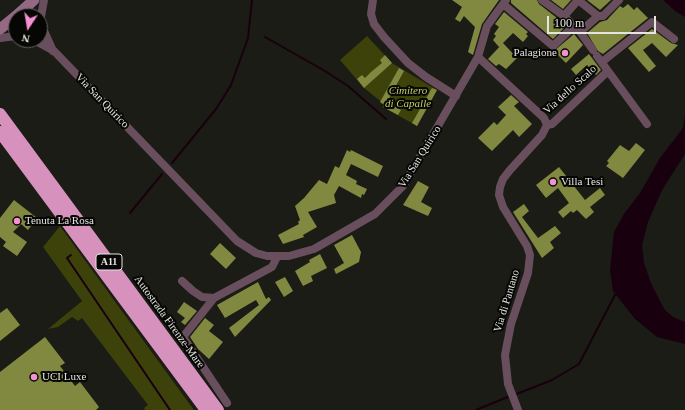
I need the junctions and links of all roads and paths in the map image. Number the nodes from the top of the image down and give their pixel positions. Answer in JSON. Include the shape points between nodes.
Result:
{"nodes":[{"id":1,"x":34,"y":0,"type":"edge"},
{"id":2,"x":373,"y":0,"type":"edge"},
{"id":3,"x":542,"y":0,"type":"edge"},
{"id":4,"x":578,"y":0,"type":"edge"},
{"id":5,"x":619,"y":0,"type":"edge"},
{"id":6,"x":505,"y":2,"type":"edge"},
{"id":7,"x":25,"y":8,"type":"edge"},
{"id":8,"x":564,"y":16,"type":"junction"},
{"id":9,"x":598,"y":16,"type":"junction"},
{"id":10,"x":8,"y":23,"type":"edge"},
{"id":11,"x":0,"y":29,"type":"edge"},
{"id":12,"x":577,"y":29,"type":"junction"},
{"id":13,"x":48,"y":39,"type":"edge"},
{"id":14,"x":674,"y":39,"type":"dead end"},
{"id":15,"x":48,"y":48,"type":"edge"},
{"id":16,"x":54,"y":51,"type":"junction"},
{"id":17,"x":597,"y":56,"type":"junction"},
{"id":18,"x":478,"y":57,"type":"junction"},
{"id":19,"x":608,"y":71,"type":"junction"},
{"id":20,"x":456,"y":96,"type":"junction"},
{"id":21,"x":0,"y":114,"type":"edge"},
{"id":22,"x":647,"y":124,"type":"dead end"},
{"id":23,"x":547,"y":125,"type":"junction"},
{"id":24,"x":0,"y":132,"type":"edge"},
{"id":25,"x":277,"y":257,"type":"junction"},
{"id":26,"x":182,"y":281,"type":"dead end"},
{"id":27,"x":214,"y":298,"type":"junction"},
{"id":28,"x":222,"y":406,"type":"edge"},
{"id":29,"x":518,"y":409,"type":"edge"},
{"id":30,"x":206,"y":410,"type":"edge"}],
"edges":[{"from":1,"to":7,"type":"main road"},
{"from":2,"to":20,"type":"street","via":[[371,14],[374,24],[384,37],[408,63]]},
{"from":3,"to":8,"type":"street","name":"Via dello Scalo"},
{"from":4,"to":8,"type":"street"},
{"from":4,"to":9,"type":"street"},
{"from":5,"to":9,"type":"street","via":[[603,16]]},
{"from":6,"to":12,"type":"street","via":[[553,46]]},
{"from":6,"to":18,"type":"street","name":"Via San Quirico","via":[[487,26]]},
{"from":8,"to":12,"type":"street","name":"Via dello Scalo"},
{"from":9,"to":12,"type":"street"},
{"from":10,"to":11,"type":"main road"},
{"from":12,"to":17,"type":"street","name":"Via dello Scalo"},
{"from":13,"to":16,"type":"street","name":"Via San Quirico"},
{"from":14,"to":17,"type":"street","via":[[652,22]]},
{"from":15,"to":16,"type":"street","name":"Via San Quirico"},
{"from":16,"to":25,"type":"street","name":"Via San Quirico","via":[[237,241],[256,253]]},
{"from":17,"to":19,"type":"street","name":"Via dello Scalo"},
{"from":18,"to":20,"type":"street","name":"Via San Quirico"},
{"from":18,"to":23,"type":"street","via":[[544,118]]},
{"from":19,"to":22,"type":"street","name":"Via dello Scalo"},
{"from":19,"to":23,"type":"street","name":"Via dello Scalo","via":[[552,124]]},
{"from":20,"to":25,"type":"street","name":"Via San Quirico","via":[[403,186],[385,206],[314,249]]},
{"from":21,"to":28,"type":"highway","name":"Autostrada Firenze-Mare","number":"A11"},
{"from":23,"to":29,"type":"street","name":"Via di Pantano","via":[[542,135],[503,179],[499,195],[530,255],[528,273],[506,342],[508,384]]},
{"from":24,"to":30,"type":"highway","name":"Autostrada Firenze-Mare","number":"A11"},
{"from":25,"to":27,"type":"street","via":[[272,267]]},
{"from":26,"to":27,"type":"street","via":[[202,297]]},
{"from":27,"to":28,"type":"street","via":[[183,337]]}]}
